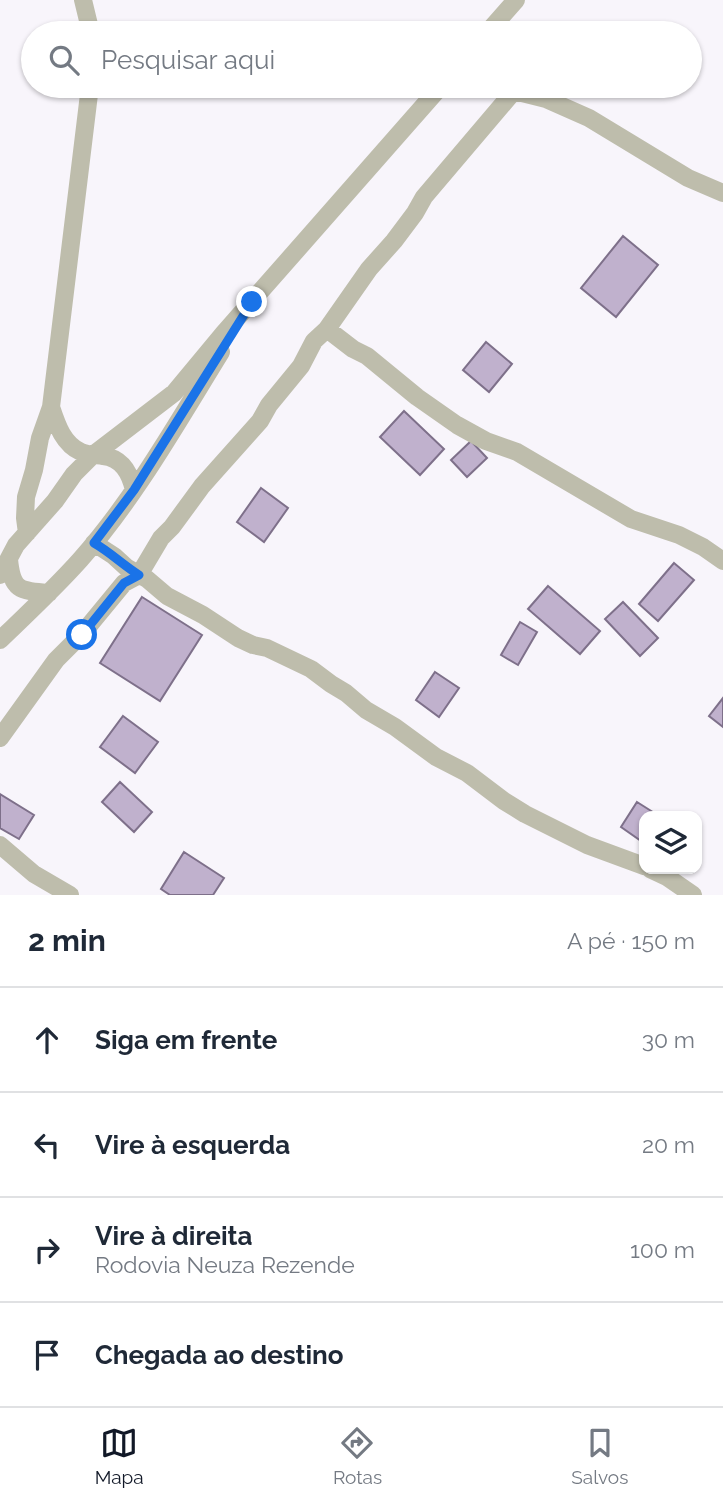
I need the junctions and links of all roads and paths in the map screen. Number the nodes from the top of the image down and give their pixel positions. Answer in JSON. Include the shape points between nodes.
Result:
{"nodes":[{"id":1,"x":83,"y":0,"type":"edge"},
{"id":2,"x":516,"y":0,"type":"edge"},
{"id":3,"x":88,"y":21,"type":"edge"},
{"id":4,"x":498,"y":21,"type":"edge"},
{"id":5,"x":89,"y":98,"type":"edge"},
{"id":6,"x":430,"y":98,"type":"edge"},
{"id":7,"x":508,"y":98,"type":"edge"},
{"id":8,"x":542,"y":98,"type":"edge"},
{"id":9,"x":723,"y":193,"type":"edge"},
{"id":10,"x":252,"y":302,"type":"junction"},
{"id":11,"x":327,"y":329,"type":"junction"},
{"id":12,"x":51,"y":407,"type":"junction"},
{"id":13,"x":93,"y":455,"type":"junction"},
{"id":14,"x":134,"y":490,"type":"junction"},
{"id":15,"x":27,"y":533,"type":"junction"},
{"id":16,"x":94,"y":543,"type":"junction"},
{"id":17,"x":723,"y":561,"type":"edge"},
{"id":18,"x":4,"y":567,"type":"edge"},
{"id":19,"x":139,"y":575,"type":"junction"},
{"id":20,"x":49,"y":593,"type":"junction"},
{"id":21,"x":0,"y":640,"type":"edge"},
{"id":22,"x":0,"y":737,"type":"edge"},
{"id":23,"x":0,"y":845,"type":"edge"},
{"id":24,"x":639,"y":864,"type":"edge"},
{"id":25,"x":661,"y":874,"type":"edge"},
{"id":26,"x":70,"y":895,"type":"edge"},
{"id":27,"x":693,"y":895,"type":"edge"}],
"edges":[{"from":1,"to":3,"type":"street"},
{"from":2,"to":4,"type":"street"},
{"from":5,"to":12,"type":"street"},
{"from":6,"to":10,"type":"street"},
{"from":7,"to":11,"type":"street","via":[[424,197]]},
{"from":8,"to":9,"type":"street","via":[[589,118],[688,178]]},
{"from":10,"to":13,"type":"street","via":[[174,393]]},
{"from":10,"to":14,"type":"street"},
{"from":11,"to":17,"type":"street","via":[[457,425],[517,452],[631,519],[679,535]]},
{"from":11,"to":19,"type":"street","via":[[260,421],[161,538]]},
{"from":12,"to":13,"type":"street","via":[[58,430],[69,443]]},
{"from":12,"to":15,"type":"street","via":[[26,497]]},
{"from":13,"to":14,"type":"street","via":[[121,463]]},
{"from":13,"to":15,"type":"street"},
{"from":14,"to":16,"type":"street"},
{"from":15,"to":18,"type":"street"},
{"from":16,"to":19,"type":"street"},
{"from":16,"to":20,"type":"street"},
{"from":18,"to":20,"type":"street","via":[[19,588]]},
{"from":19,"to":22,"type":"street","via":[[124,583],[56,660]]},
{"from":19,"to":24,"type":"street","via":[[238,638],[311,669],[504,802],[587,845]]},
{"from":20,"to":21,"type":"street"},
{"from":23,"to":26,"type":"street","via":[[34,874]]},
{"from":25,"to":27,"type":"street"}]}
